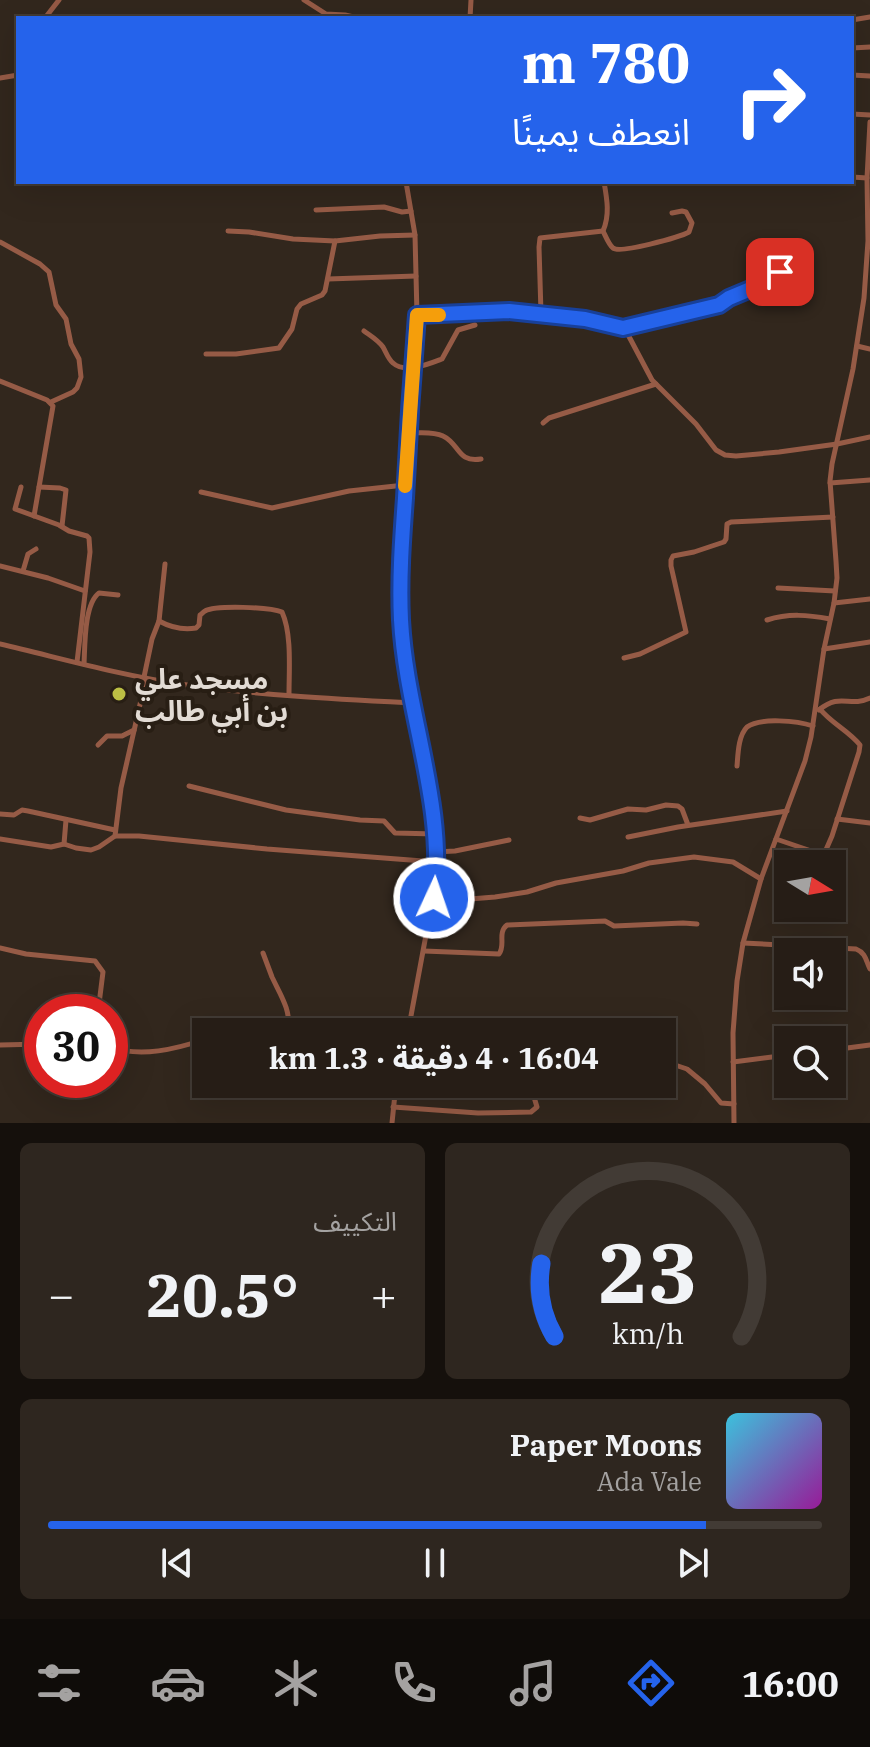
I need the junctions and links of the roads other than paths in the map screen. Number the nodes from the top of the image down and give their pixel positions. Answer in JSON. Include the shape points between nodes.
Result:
{"nodes":[{"id":1,"x":59,"y":0,"type":"edge"},
{"id":2,"x":304,"y":0,"type":"edge"},
{"id":3,"x":47,"y":16,"type":"edge"},
{"id":4,"x":349,"y":16,"type":"edge"},
{"id":5,"x":870,"y":122,"type":"edge"},
{"id":6,"x":854,"y":177,"type":"edge"},
{"id":7,"x":867,"y":178,"type":"junction"},
{"id":8,"x":406,"y":184,"type":"edge"},
{"id":9,"x":604,"y":184,"type":"edge"},
{"id":10,"x":316,"y":210,"type":"dead end"},
{"id":11,"x":411,"y":211,"type":"junction"},
{"id":12,"x":672,"y":213,"type":"dead end"},
{"id":13,"x":228,"y":231,"type":"dead end"},
{"id":14,"x":603,"y":231,"type":"junction"},
{"id":15,"x":415,"y":235,"type":"junction"},
{"id":16,"x":869,"y":240,"type":"edge"},
{"id":17,"x":335,"y":241,"type":"junction"},
{"id":18,"x":0,"y":242,"type":"edge"},
{"id":19,"x":779,"y":257,"type":"dead end"},
{"id":20,"x":416,"y":276,"type":"junction"},
{"id":21,"x":328,"y":279,"type":"junction"},
{"id":22,"x":541,"y":313,"type":"junction"},
{"id":23,"x":417,"y":315,"type":"junction"},
{"id":24,"x":475,"y":325,"type":"dead end"},
{"id":25,"x":623,"y":328,"type":"junction"},
{"id":26,"x":364,"y":331,"type":"dead end"},
{"id":27,"x":857,"y":346,"type":"junction"},
{"id":28,"x":870,"y":349,"type":"edge"},
{"id":29,"x":206,"y":354,"type":"dead end"},
{"id":30,"x":413,"y":368,"type":"junction"},
{"id":31,"x":0,"y":381,"type":"edge"},
{"id":32,"x":657,"y":384,"type":"junction"},
{"id":33,"x":51,"y":402,"type":"junction"},
{"id":34,"x":543,"y":423,"type":"dead end"},
{"id":35,"x":409,"y":433,"type":"junction"},
{"id":36,"x":870,"y":437,"type":"edge"},
{"id":37,"x":837,"y":444,"type":"junction"},
{"id":38,"x":481,"y":459,"type":"dead end"},
{"id":39,"x":870,"y":480,"type":"edge"},
{"id":40,"x":830,"y":483,"type":"junction"},
{"id":41,"x":405,"y":485,"type":"junction"},
{"id":42,"x":21,"y":487,"type":"dead end"},
{"id":43,"x":39,"y":487,"type":"junction"},
{"id":44,"x":201,"y":492,"type":"dead end"},
{"id":45,"x":34,"y":516,"type":"junction"},
{"id":46,"x":833,"y":517,"type":"junction"},
{"id":47,"x":62,"y":526,"type":"junction"},
{"id":48,"x":36,"y":549,"type":"dead end"},
{"id":49,"x":165,"y":564,"type":"dead end"},
{"id":50,"x":0,"y":566,"type":"edge"},
{"id":51,"x":23,"y":571,"type":"junction"},
{"id":52,"x":778,"y":588,"type":"dead end"},
{"id":53,"x":85,"y":591,"type":"junction"},
{"id":54,"x":835,"y":591,"type":"junction"},
{"id":55,"x":118,"y":595,"type":"dead end"},
{"id":56,"x":870,"y":599,"type":"edge"},
{"id":57,"x":834,"y":603,"type":"junction"},
{"id":58,"x":830,"y":619,"type":"junction"},
{"id":59,"x":767,"y":620,"type":"dead end"},
{"id":60,"x":159,"y":621,"type":"junction"},
{"id":61,"x":870,"y":642,"type":"edge"},
{"id":62,"x":0,"y":644,"type":"edge"},
{"id":63,"x":824,"y":649,"type":"junction"},
{"id":64,"x":624,"y":658,"type":"dead end"},
{"id":65,"x":77,"y":662,"type":"junction"},
{"id":66,"x":84,"y":664,"type":"junction"},
{"id":67,"x":145,"y":678,"type":"junction"},
{"id":68,"x":289,"y":694,"type":"junction"},
{"id":69,"x":870,"y":698,"type":"edge"},
{"id":70,"x":412,"y":703,"type":"junction"},
{"id":71,"x":817,"y":712,"type":"junction"},
{"id":72,"x":813,"y":726,"type":"junction"},
{"id":73,"x":135,"y":730,"type":"junction"},
{"id":74,"x":98,"y":745,"type":"dead end"},
{"id":75,"x":737,"y":766,"type":"dead end"},
{"id":76,"x":189,"y":786,"type":"dead end"},
{"id":77,"x":787,"y":811,"type":"junction"},
{"id":78,"x":0,"y":814,"type":"edge"},
{"id":79,"x":580,"y":818,"type":"dead end"},
{"id":80,"x":837,"y":819,"type":"junction"},
{"id":81,"x":66,"y":820,"type":"junction"},
{"id":82,"x":870,"y":823,"type":"edge"},
{"id":83,"x":688,"y":825,"type":"junction"},
{"id":84,"x":115,"y":833,"type":"junction"},
{"id":85,"x":436,"y":834,"type":"junction"},
{"id":86,"x":628,"y":837,"type":"dead end"},
{"id":87,"x":0,"y":839,"type":"edge"},
{"id":88,"x":776,"y":839,"type":"junction"},
{"id":89,"x":509,"y":840,"type":"dead end"},
{"id":90,"x":64,"y":844,"type":"junction"},
{"id":91,"x":436,"y":852,"type":"junction"},
{"id":92,"x":436,"y":862,"type":"junction"},
{"id":93,"x":761,"y":879,"type":"junction"},
{"id":94,"x":434,"y":898,"type":"junction"},
{"id":95,"x":697,"y":924,"type":"dead end"},
{"id":96,"x":743,"y":943,"type":"junction"},
{"id":97,"x":0,"y":948,"type":"edge"},
{"id":98,"x":424,"y":951,"type":"junction"},
{"id":99,"x":263,"y":953,"type":"dead end"},
{"id":100,"x":870,"y":969,"type":"edge"},
{"id":101,"x":100,"y":994,"type":"edge"},
{"id":102,"x":288,"y":1018,"type":"edge"},
{"id":103,"x":411,"y":1018,"type":"edge"},
{"id":104,"x":192,"y":1042,"type":"edge"},
{"id":105,"x":24,"y":1044,"type":"edge"},
{"id":106,"x":0,"y":1045,"type":"edge"},
{"id":107,"x":870,"y":1045,"type":"edge"},
{"id":108,"x":846,"y":1048,"type":"edge"},
{"id":109,"x":128,"y":1051,"type":"edge"},
{"id":110,"x":774,"y":1057,"type":"edge"},
{"id":111,"x":733,"y":1062,"type":"junction"},
{"id":112,"x":676,"y":1066,"type":"edge"},
{"id":113,"x":394,"y":1098,"type":"edge"},
{"id":114,"x":534,"y":1098,"type":"edge"},
{"id":115,"x":734,"y":1104,"type":"junction"},
{"id":116,"x":393,"y":1107,"type":"junction"},
{"id":117,"x":392,"y":1123,"type":"edge"},
{"id":118,"x":734,"y":1123,"type":"edge"}],
"edges":[{"from":1,"to":3,"type":"street"},
{"from":2,"to":4,"type":"street","via":[[326,14]]},
{"from":5,"to":7,"type":"street"},
{"from":6,"to":7,"type":"street"},
{"from":7,"to":16,"type":"street"},
{"from":8,"to":11,"type":"street"},
{"from":9,"to":14,"type":"street","via":[[608,206]]},
{"from":10,"to":11,"type":"street"},
{"from":11,"to":15,"type":"street"},
{"from":12,"to":14,"type":"street","via":[[686,212],[692,223],[689,232],[620,250],[612,248]]},
{"from":13,"to":17,"type":"street"},
{"from":14,"to":22,"type":"street","via":[[540,238]]},
{"from":15,"to":17,"type":"street"},
{"from":15,"to":20,"type":"street"},
{"from":16,"to":27,"type":"street"},
{"from":17,"to":21,"type":"street"},
{"from":18,"to":33,"type":"street","via":[[49,272],[56,305],[79,359],[77,388]]},
{"from":19,"to":25,"type":"street","via":[[780,272],[768,283],[719,305]]},
{"from":20,"to":21,"type":"street"},
{"from":20,"to":23,"type":"street"},
{"from":21,"to":29,"type":"street","via":[[322,295],[297,309],[279,348]]},
{"from":22,"to":23,"type":"street"},
{"from":22,"to":25,"type":"street"},
{"from":23,"to":30,"type":"street"},
{"from":24,"to":30,"type":"street","via":[[458,330],[442,359]]},
{"from":25,"to":32,"type":"street"},
{"from":26,"to":30,"type":"street","via":[[395,365]]},
{"from":27,"to":28,"type":"street"},
{"from":27,"to":37,"type":"street"},
{"from":30,"to":35,"type":"street"},
{"from":31,"to":33,"type":"street"},
{"from":32,"to":34,"type":"street"},
{"from":32,"to":37,"type":"street","via":[[725,455]]},
{"from":33,"to":43,"type":"street"},
{"from":35,"to":38,"type":"street","via":[[441,435],[463,457]]},
{"from":35,"to":41,"type":"street"},
{"from":36,"to":37,"type":"street"},
{"from":37,"to":40,"type":"street"},
{"from":39,"to":40,"type":"street"},
{"from":40,"to":46,"type":"street"},
{"from":41,"to":44,"type":"street","via":[[272,508]]},
{"from":41,"to":70,"type":"street","via":[[401,622]]},
{"from":42,"to":45,"type":"street","via":[[15,509]]},
{"from":43,"to":45,"type":"street"},
{"from":43,"to":47,"type":"street","via":[[66,490]]},
{"from":45,"to":47,"type":"street"},
{"from":46,"to":54,"type":"street"},
{"from":46,"to":64,"type":"street","via":[[731,522],[724,542],[671,557],[686,632]]},
{"from":47,"to":53,"type":"street","via":[[90,540]]},
{"from":48,"to":51,"type":"street","via":[[28,554]]},
{"from":49,"to":60,"type":"street"},
{"from":50,"to":51,"type":"street"},
{"from":51,"to":53,"type":"street"},
{"from":52,"to":54,"type":"street"},
{"from":53,"to":65,"type":"street"},
{"from":54,"to":57,"type":"street"},
{"from":55,"to":66,"type":"street","via":[[99,593],[93,598]]},
{"from":56,"to":57,"type":"street"},
{"from":57,"to":58,"type":"street"},
{"from":58,"to":59,"type":"street","via":[[784,615]]},
{"from":58,"to":63,"type":"street"},
{"from":60,"to":67,"type":"street"},
{"from":60,"to":68,"type":"street","via":[[188,629],[196,628],[207,610],[282,612]]},
{"from":61,"to":63,"type":"street"},
{"from":62,"to":65,"type":"street"},
{"from":63,"to":71,"type":"street"},
{"from":65,"to":66,"type":"street"},
{"from":66,"to":67,"type":"street"},
{"from":67,"to":68,"type":"street"},
{"from":67,"to":73,"type":"street"},
{"from":68,"to":70,"type":"street"},
{"from":69,"to":71,"type":"street","via":[[829,702]]},
{"from":70,"to":85,"type":"street"},
{"from":71,"to":72,"type":"street"},
{"from":71,"to":80,"type":"street","via":[[860,745]]},
{"from":72,"to":75,"type":"street","via":[[772,721],[751,725],[740,742]]},
{"from":72,"to":77,"type":"street"},
{"from":73,"to":74,"type":"street","via":[[107,736]]},
{"from":73,"to":84,"type":"street"},
{"from":76,"to":85,"type":"street","via":[[286,810],[384,821],[395,833]]},
{"from":77,"to":83,"type":"street"},
{"from":77,"to":88,"type":"street"},
{"from":78,"to":81,"type":"street","via":[[22,810]]},
{"from":79,"to":83,"type":"street","via":[[673,805],[682,809]]},
{"from":80,"to":82,"type":"street"},
{"from":80,"to":88,"type":"street","via":[[823,855]]},
{"from":81,"to":84,"type":"street"},
{"from":81,"to":90,"type":"street"},
{"from":83,"to":86,"type":"street"},
{"from":84,"to":90,"type":"street","via":[[93,850]]},
{"from":84,"to":92,"type":"street"},
{"from":85,"to":91,"type":"street"},
{"from":87,"to":90,"type":"street","via":[[51,847]]},
{"from":88,"to":93,"type":"street"},
{"from":89,"to":91,"type":"street"},
{"from":91,"to":92,"type":"street"},
{"from":92,"to":94,"type":"street"},
{"from":93,"to":94,"type":"street","via":[[733,862],[694,857],[527,892]]},
{"from":93,"to":96,"type":"street"},
{"from":94,"to":98,"type":"street"},
{"from":95,"to":98,"type":"street","via":[[507,925],[499,954]]},
{"from":96,"to":100,"type":"street","via":[[856,949]]},
{"from":96,"to":111,"type":"street"},
{"from":97,"to":101,"type":"street","via":[[95,961],[103,972]]},
{"from":98,"to":103,"type":"street"},
{"from":99,"to":102,"type":"street"},
{"from":104,"to":109,"type":"street","via":[[147,1053]]},
{"from":105,"to":106,"type":"street"},
{"from":107,"to":108,"type":"street"},
{"from":110,"to":111,"type":"street"},
{"from":111,"to":115,"type":"street"},
{"from":112,"to":115,"type":"street","via":[[687,1069],[721,1103]]},
{"from":113,"to":116,"type":"street"},
{"from":114,"to":116,"type":"street","via":[[537,1107],[531,1112]]},
{"from":115,"to":118,"type":"street"},
{"from":116,"to":117,"type":"street"}]}
